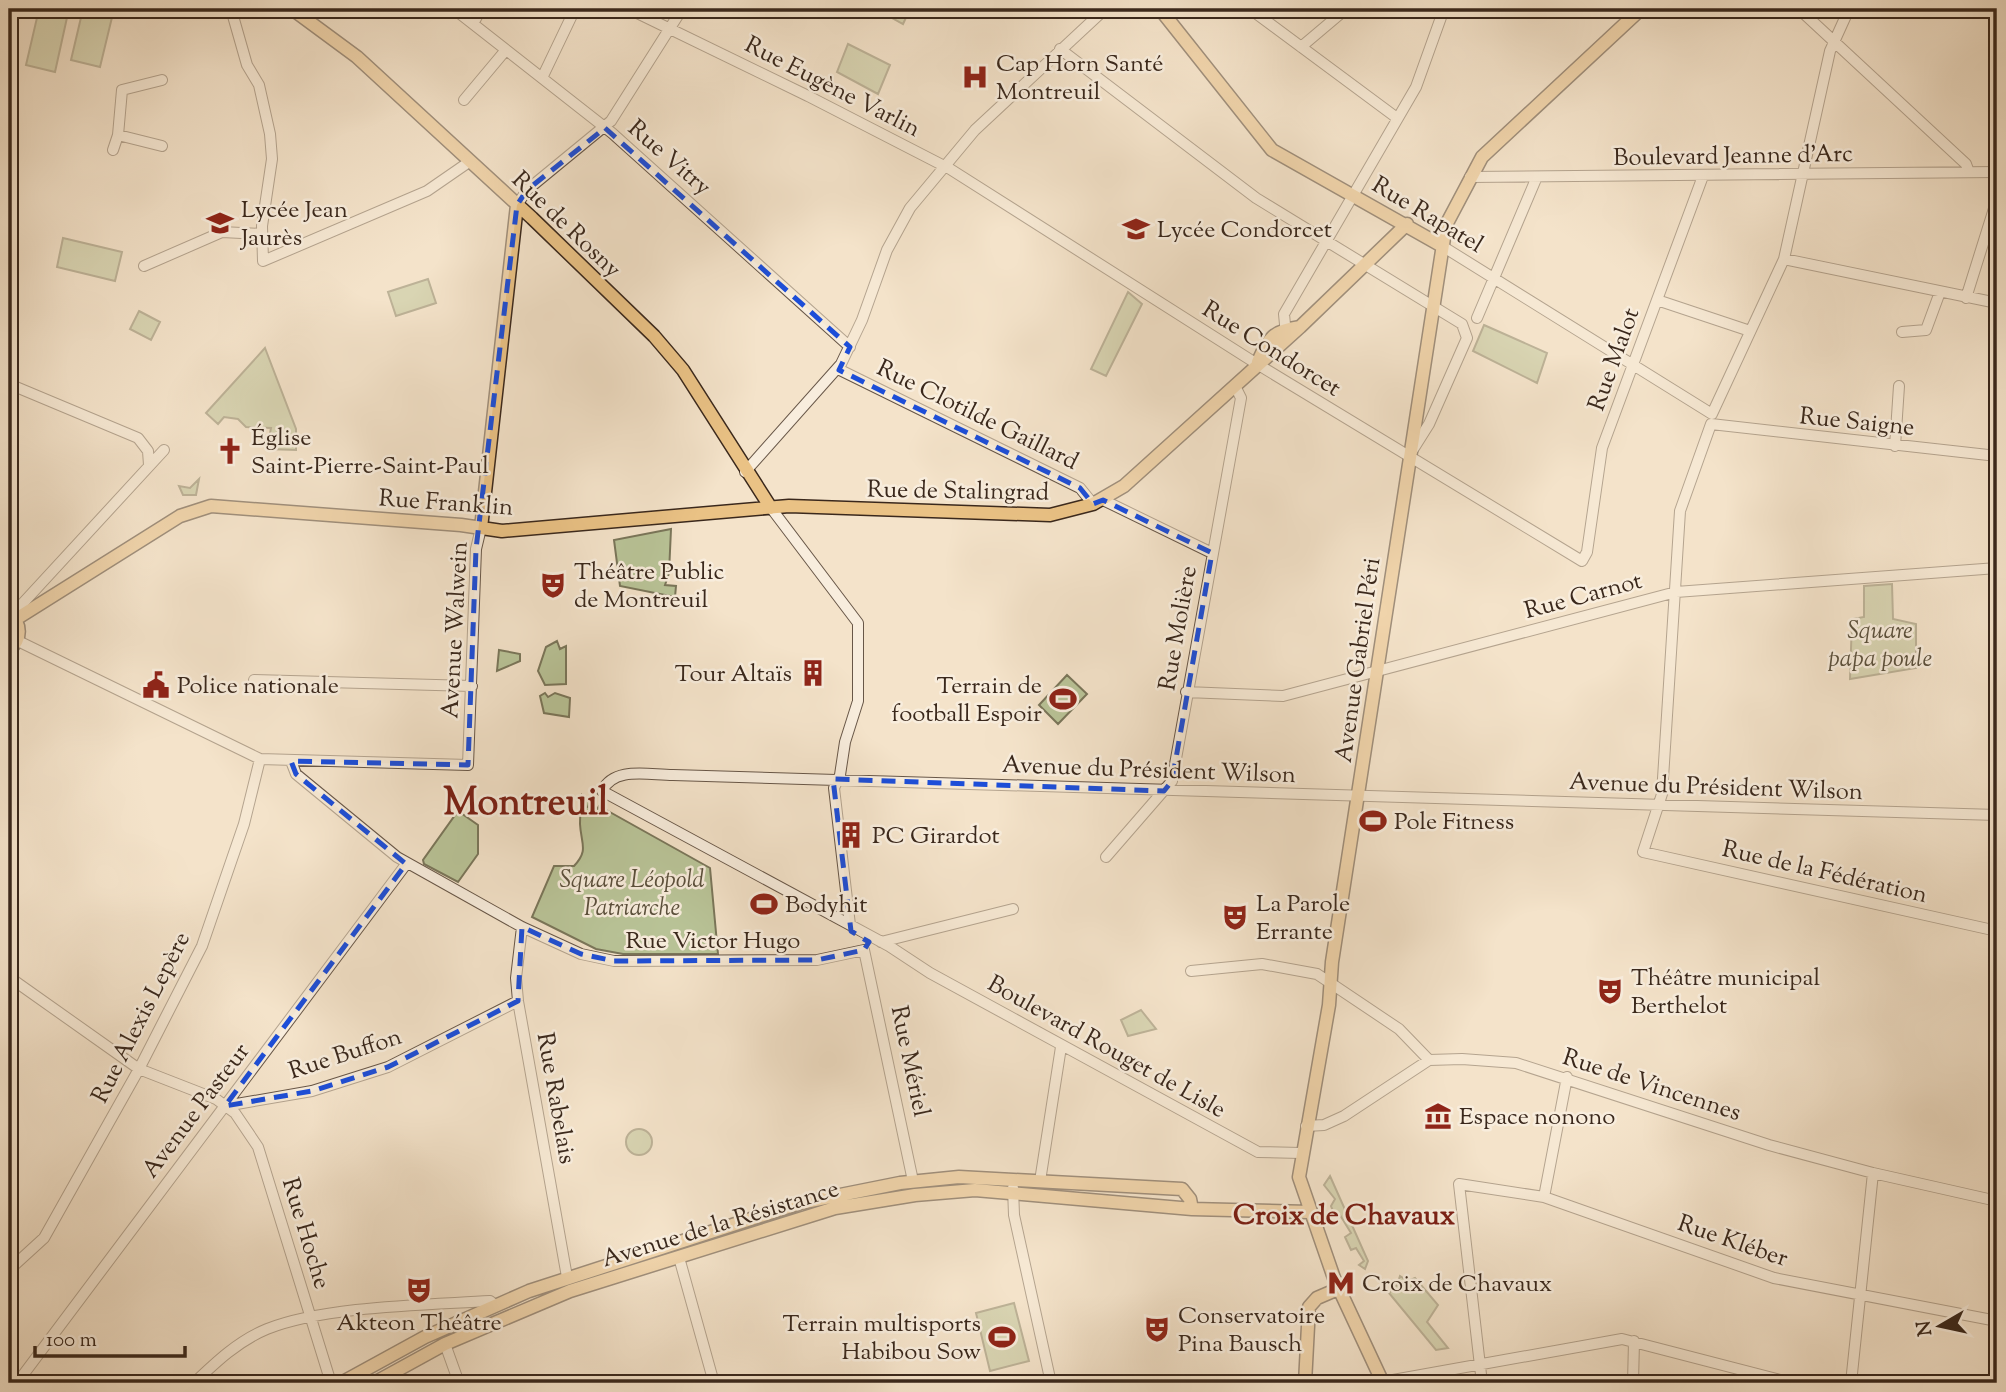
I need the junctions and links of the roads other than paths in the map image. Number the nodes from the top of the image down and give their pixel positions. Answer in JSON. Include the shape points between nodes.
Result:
{"nodes":[{"id":1,"x":231,"y":9,"type":"edge"},
{"id":2,"x":292,"y":9,"type":"edge"},
{"id":3,"x":454,"y":9,"type":"edge"},
{"id":4,"x":481,"y":9,"type":"edge"},
{"id":5,"x":575,"y":9,"type":"edge"},
{"id":6,"x":629,"y":9,"type":"edge"},
{"id":7,"x":682,"y":9,"type":"edge"},
{"id":8,"x":1105,"y":9,"type":"edge"},
{"id":9,"x":1160,"y":9,"type":"edge"},
{"id":10,"x":1250,"y":9,"type":"edge"},
{"id":11,"x":1346,"y":9,"type":"edge"},
{"id":12,"x":1444,"y":9,"type":"edge"},
{"id":13,"x":1642,"y":9,"type":"edge"},
{"id":14,"x":1799,"y":9,"type":"edge"},
{"id":15,"x":1849,"y":9,"type":"edge"},
{"id":16,"x":473,"y":24,"type":"junction"},
{"id":17,"x":671,"y":29,"type":"junction"},
{"id":18,"x":1835,"y":41,"type":"junction"},
{"id":19,"x":1301,"y":47,"type":"junction"},
{"id":20,"x":1060,"y":49,"type":"junction"},
{"id":21,"x":505,"y":51,"type":"junction"},
{"id":22,"x":542,"y":78,"type":"junction"},
{"id":23,"x":162,"y":80,"type":"dead end"},
{"id":24,"x":464,"y":100,"type":"dead end"},
{"id":25,"x":1397,"y":118,"type":"junction"},
{"id":26,"x":605,"y":128,"type":"junction"},
{"id":27,"x":118,"y":135,"type":"junction"},
{"id":28,"x":162,"y":146,"type":"dead end"},
{"id":29,"x":113,"y":150,"type":"dead end"},
{"id":30,"x":469,"y":162,"type":"junction"},
{"id":31,"x":943,"y":165,"type":"junction"},
{"id":32,"x":1969,"y":172,"type":"junction"},
{"id":33,"x":1997,"y":172,"type":"edge"},
{"id":34,"x":1802,"y":175,"type":"junction"},
{"id":35,"x":1703,"y":176,"type":"junction"},
{"id":36,"x":1470,"y":177,"type":"junction"},
{"id":37,"x":1536,"y":178,"type":"junction"},
{"id":38,"x":1353,"y":194,"type":"junction"},
{"id":39,"x":1997,"y":199,"type":"edge"},
{"id":40,"x":517,"y":205,"type":"junction"},
{"id":41,"x":1407,"y":224,"type":"junction"},
{"id":42,"x":262,"y":234,"type":"junction"},
{"id":43,"x":1327,"y":239,"type":"junction"},
{"id":44,"x":1442,"y":246,"type":"junction"},
{"id":45,"x":1784,"y":259,"type":"junction"},
{"id":46,"x":1366,"y":264,"type":"junction"},
{"id":47,"x":144,"y":266,"type":"dead end"},
{"id":48,"x":1494,"y":279,"type":"junction"},
{"id":49,"x":1940,"y":292,"type":"junction"},
{"id":50,"x":1966,"y":298,"type":"junction"},
{"id":51,"x":1657,"y":300,"type":"junction"},
{"id":52,"x":1997,"y":303,"type":"edge"},
{"id":53,"x":1433,"y":306,"type":"junction"},
{"id":54,"x":1477,"y":318,"type":"dead end"},
{"id":55,"x":1750,"y":331,"type":"junction"},
{"id":56,"x":1902,"y":332,"type":"dead end"},
{"id":57,"x":1286,"y":334,"type":"junction"},
{"id":58,"x":850,"y":347,"type":"junction"},
{"id":59,"x":1257,"y":364,"type":"junction"},
{"id":60,"x":1633,"y":366,"type":"junction"},
{"id":61,"x":838,"y":369,"type":"junction"},
{"id":62,"x":9,"y":384,"type":"edge"},
{"id":63,"x":1235,"y":386,"type":"junction"},
{"id":64,"x":1899,"y":386,"type":"dead end"},
{"id":65,"x":1713,"y":418,"type":"junction"},
{"id":66,"x":1895,"y":446,"type":"junction"},
{"id":67,"x":162,"y":453,"type":"dead end"},
{"id":68,"x":1997,"y":456,"type":"edge"},
{"id":69,"x":1408,"y":457,"type":"junction"},
{"id":70,"x":149,"y":465,"type":"junction"},
{"id":71,"x":746,"y":472,"type":"junction"},
{"id":72,"x":1098,"y":502,"type":"junction"},
{"id":73,"x":771,"y":508,"type":"junction"},
{"id":74,"x":481,"y":528,"type":"junction"},
{"id":75,"x":1212,"y":553,"type":"junction"},
{"id":76,"x":1582,"y":561,"type":"joint"},
{"id":77,"x":1997,"y":568,"type":"edge"},
{"id":78,"x":1676,"y":592,"type":"junction"},
{"id":79,"x":12,"y":616,"type":"edge"},
{"id":80,"x":13,"y":646,"type":"edge"},
{"id":81,"x":1376,"y":671,"type":"junction"},
{"id":82,"x":254,"y":680,"type":"dead end"},
{"id":83,"x":472,"y":686,"type":"junction"},
{"id":84,"x":1186,"y":692,"type":"junction"},
{"id":85,"x":260,"y":759,"type":"junction"},
{"id":86,"x":290,"y":761,"type":"junction"},
{"id":87,"x":837,"y":780,"type":"junction"},
{"id":88,"x":602,"y":791,"type":"joint"},
{"id":89,"x":1164,"y":791,"type":"junction"},
{"id":90,"x":1358,"y":797,"type":"junction"},
{"id":91,"x":1658,"y":805,"type":"junction"},
{"id":92,"x":1997,"y":815,"type":"edge"},
{"id":93,"x":1106,"y":857,"type":"dead end"},
{"id":94,"x":407,"y":863,"type":"junction"},
{"id":95,"x":1013,"y":909,"type":"dead end"},
{"id":96,"x":835,"y":919,"type":"junction"},
{"id":97,"x":850,"y":925,"type":"junction"},
{"id":98,"x":522,"y":927,"type":"junction"},
{"id":99,"x":1997,"y":931,"type":"edge"},
{"id":100,"x":880,"y":942,"type":"junction"},
{"id":101,"x":866,"y":946,"type":"junction"},
{"id":102,"x":898,"y":955,"type":"junction"},
{"id":103,"x":1191,"y":971,"type":"dead end"},
{"id":104,"x":9,"y":977,"type":"edge"},
{"id":105,"x":1329,"y":982,"type":"junction"},
{"id":106,"x":518,"y":1001,"type":"junction"},
{"id":107,"x":1061,"y":1047,"type":"junction"},
{"id":108,"x":1429,"y":1060,"type":"junction"},
{"id":109,"x":139,"y":1069,"type":"junction"},
{"id":110,"x":1567,"y":1077,"type":"junction"},
{"id":111,"x":225,"y":1106,"type":"junction"},
{"id":112,"x":1306,"y":1126,"type":"junction"},
{"id":113,"x":1301,"y":1153,"type":"junction"},
{"id":114,"x":1873,"y":1173,"type":"junction"},
{"id":115,"x":1014,"y":1179,"type":"junction"},
{"id":116,"x":913,"y":1181,"type":"junction"},
{"id":117,"x":1040,"y":1181,"type":"junction"},
{"id":118,"x":1012,"y":1194,"type":"junction"},
{"id":119,"x":1545,"y":1197,"type":"junction"},
{"id":120,"x":1997,"y":1201,"type":"edge"},
{"id":121,"x":1192,"y":1209,"type":"junction"},
{"id":122,"x":1309,"y":1212,"type":"junction"},
{"id":123,"x":680,"y":1261,"type":"dead end"},
{"id":124,"x":9,"y":1270,"type":"edge"},
{"id":125,"x":567,"y":1275,"type":"junction"},
{"id":126,"x":1338,"y":1289,"type":"junction"},
{"id":127,"x":1860,"y":1296,"type":"junction"},
{"id":128,"x":493,"y":1303,"type":"junction"},
{"id":129,"x":310,"y":1316,"type":"junction"},
{"id":130,"x":1997,"y":1321,"type":"edge"},
{"id":131,"x":1633,"y":1341,"type":"junction"},
{"id":132,"x":445,"y":1343,"type":"junction"},
{"id":133,"x":1480,"y":1363,"type":"junction"},
{"id":134,"x":345,"y":1382,"type":"edge"},
{"id":135,"x":1382,"y":1382,"type":"edge"},
{"id":136,"x":17,"y":1383,"type":"edge"},
{"id":137,"x":194,"y":1383,"type":"edge"},
{"id":138,"x":331,"y":1383,"type":"edge"},
{"id":139,"x":374,"y":1383,"type":"edge"},
{"id":140,"x":459,"y":1383,"type":"edge"},
{"id":141,"x":714,"y":1383,"type":"edge"},
{"id":142,"x":1051,"y":1383,"type":"edge"},
{"id":143,"x":1305,"y":1383,"type":"edge"},
{"id":144,"x":1482,"y":1383,"type":"edge"},
{"id":145,"x":1633,"y":1383,"type":"edge"},
{"id":146,"x":1793,"y":1383,"type":"edge"},
{"id":147,"x":1850,"y":1383,"type":"edge"}],
"edges":[{"from":1,"to":42,"type":"street","via":[[247,65],[259,86],[270,134],[272,159]]},
{"from":2,"to":30,"type":"main road","name":"Rue de Rosny","via":[[356,57]]},
{"from":3,"to":16,"type":"street","name":"Rue Vitry"},
{"from":4,"to":16,"type":"street"},
{"from":5,"to":22,"type":"street"},
{"from":6,"to":17,"type":"street","name":"Rue Eugène Varlin"},
{"from":7,"to":17,"type":"street"},
{"from":8,"to":20,"type":"street"},
{"from":9,"to":38,"type":"main road","name":"Rue Rapatel","via":[[1272,150]]},
{"from":10,"to":19,"type":"street"},
{"from":11,"to":19,"type":"street"},
{"from":12,"to":25,"type":"street","via":[[1416,87]]},
{"from":13,"to":36,"type":"main road","via":[[1482,157]]},
{"from":14,"to":18,"type":"street"},
{"from":15,"to":18,"type":"street"},
{"from":16,"to":21,"type":"street","name":"Rue Vitry"},
{"from":17,"to":26,"type":"street"},
{"from":17,"to":31,"type":"street","name":"Rue Eugène Varlin"},
{"from":18,"to":32,"type":"street","via":[[1966,164]]},
{"from":18,"to":34,"type":"street"},
{"from":19,"to":25,"type":"street"},
{"from":20,"to":31,"type":"street"},
{"from":20,"to":43,"type":"street","via":[[1256,198]]},
{"from":21,"to":22,"type":"street","name":"Rue Vitry"},
{"from":21,"to":24,"type":"street"},
{"from":22,"to":26,"type":"street","name":"Rue Vitry"},
{"from":23,"to":27,"type":"street","via":[[122,90]]},
{"from":25,"to":38,"type":"street"},
{"from":26,"to":40,"type":"street","via":[[527,190]]},
{"from":26,"to":58,"type":"street","name":"Rue Vitry"},
{"from":27,"to":28,"type":"street"},
{"from":27,"to":29,"type":"street"},
{"from":30,"to":40,"type":"main road","name":"Rue de Rosny"},
{"from":30,"to":42,"type":"street","via":[[427,191],[262,261]]},
{"from":31,"to":58,"type":"street","via":[[898,228]]},
{"from":31,"to":59,"type":"street","name":"Rue Condorcet"},
{"from":32,"to":33,"type":"street","name":"Boulevard Jeanne d'Arc"},
{"from":32,"to":34,"type":"street","name":"Boulevard Jeanne d'Arc"},
{"from":34,"to":35,"type":"street","name":"Boulevard Jeanne d'Arc"},
{"from":34,"to":45,"type":"street"},
{"from":35,"to":37,"type":"street","name":"Boulevard Jeanne d'Arc"},
{"from":35,"to":51,"type":"street","name":"Rue Malot"},
{"from":36,"to":37,"type":"street","name":"Boulevard Jeanne d'Arc"},
{"from":36,"to":44,"type":"main road","name":"Avenue Gabriel Péri","via":[[1448,220]]},
{"from":37,"to":48,"type":"street"},
{"from":38,"to":41,"type":"main road","name":"Rue Rapatel"},
{"from":38,"to":43,"type":"street"},
{"from":39,"to":50,"type":"street"},
{"from":40,"to":71,"type":"main road","name":"Rue de Rosny","via":[[668,353]]},
{"from":40,"to":74,"type":"main road","name":"Avenue Walwein"},
{"from":41,"to":44,"type":"main road","name":"Rue Rapatel"},
{"from":41,"to":46,"type":"main road"},
{"from":42,"to":47,"type":"street","via":[[222,232]]},
{"from":43,"to":46,"type":"street"},
{"from":43,"to":57,"type":"street","via":[[1284,314]]},
{"from":44,"to":48,"type":"street","name":"Rue Rapatel"},
{"from":44,"to":53,"type":"main road","name":"Avenue Gabriel Péri"},
{"from":45,"to":49,"type":"street"},
{"from":45,"to":55,"type":"street"},
{"from":46,"to":53,"type":"street"},
{"from":46,"to":57,"type":"main road","via":[[1300,327]]},
{"from":48,"to":54,"type":"street"},
{"from":48,"to":60,"type":"street","name":"Rue Rapatel"},
{"from":49,"to":50,"type":"street"},
{"from":49,"to":56,"type":"street","via":[[1926,330]]},
{"from":50,"to":52,"type":"street"},
{"from":51,"to":55,"type":"street"},
{"from":51,"to":60,"type":"street","name":"Rue Malot"},
{"from":53,"to":69,"type":"main road","name":"Avenue Gabriel Péri"},
{"from":53,"to":69,"type":"street","via":[[1462,324],[1467,338],[1429,425]]},
{"from":55,"to":65,"type":"street"},
{"from":57,"to":59,"type":"main road","name":"Rue de Stalingrad","via":[[1270,338]]},
{"from":58,"to":61,"type":"street"},
{"from":59,"to":63,"type":"main road","name":"Rue de Stalingrad"},
{"from":59,"to":69,"type":"street","name":"Rue Condorcet"},
{"from":60,"to":65,"type":"street","name":"Rue Rapatel"},
{"from":60,"to":76,"type":"street","name":"Rue Malot","via":[[1602,448]]},
{"from":61,"to":71,"type":"street"},
{"from":61,"to":72,"type":"street","name":"Rue Clotilde Gaillard","via":[[1080,488]]},
{"from":62,"to":70,"type":"street","via":[[138,438],[148,451]]},
{"from":63,"to":72,"type":"main road","name":"Rue de Stalingrad","via":[[1124,486]]},
{"from":63,"to":75,"type":"street","name":"Rue Molière","via":[[1241,398]]},
{"from":64,"to":66,"type":"street"},
{"from":65,"to":66,"type":"street","name":"Rue Saigne","via":[[1727,428]]},
{"from":65,"to":78,"type":"street","via":[[1681,504]]},
{"from":66,"to":68,"type":"street","name":"Rue Saigne"},
{"from":67,"to":70,"type":"street"},
{"from":69,"to":76,"type":"street","name":"Rue Condorcet"},
{"from":69,"to":81,"type":"main road","name":"Avenue Gabriel Péri"},
{"from":70,"to":79,"type":"street"},
{"from":71,"to":73,"type":"main road","name":"Rue de Rosny"},
{"from":72,"to":73,"type":"main road","name":"Rue de Stalingrad","via":[[1037,515]]},
{"from":72,"to":75,"type":"street","name":"Rue Clotilde Gaillard"},
{"from":73,"to":74,"type":"main road","name":"Rue Franklin","via":[[502,531]]},
{"from":73,"to":87,"type":"street","via":[[858,623],[858,701]]},
{"from":74,"to":79,"type":"main road","name":"Rue Franklin","via":[[202,507]]},
{"from":74,"to":83,"type":"street","name":"Avenue Walwein","via":[[476,548]]},
{"from":75,"to":84,"type":"street","name":"Rue Molière"},
{"from":77,"to":78,"type":"street","name":"Rue Carnot"},
{"from":78,"to":81,"type":"street","name":"Rue Carnot"},
{"from":78,"to":91,"type":"street"},
{"from":79,"to":80,"type":"main road","via":[[19,631]]},
{"from":80,"to":85,"type":"street"},
{"from":81,"to":84,"type":"street","name":"Rue Carnot","via":[[1283,696]]},
{"from":81,"to":90,"type":"main road","name":"Avenue Gabriel Péri"},
{"from":82,"to":83,"type":"street"},
{"from":83,"to":86,"type":"street","name":"Avenue Walwein","via":[[468,765]]},
{"from":84,"to":89,"type":"street","name":"Rue Molière","via":[[1172,781]]},
{"from":85,"to":86,"type":"street"},
{"from":85,"to":109,"type":"street","name":"Rue Alexis Lepère","via":[[244,824],[202,946]]},
{"from":86,"to":94,"type":"street","name":"Rue Victor Hugo","via":[[296,774]]},
{"from":87,"to":88,"type":"street","name":"Avenue du Président Wilson","via":[[615,774]]},
{"from":87,"to":89,"type":"street","name":"Avenue du Président Wilson"},
{"from":87,"to":97,"type":"street","via":[[834,788]]},
{"from":88,"to":96,"type":"street","name":"Boulevard Rouget de Lisle"},
{"from":89,"to":90,"type":"street","name":"Avenue du Président Wilson"},
{"from":89,"to":93,"type":"street","name":"Rue Molière"},
{"from":90,"to":91,"type":"street","name":"Avenue du Président Wilson"},
{"from":90,"to":105,"type":"main road","name":"Avenue Gabriel Péri"},
{"from":91,"to":92,"type":"street","name":"Avenue du Président Wilson"},
{"from":91,"to":99,"type":"street","name":"Rue de la Fédération","via":[[1643,852]]},
{"from":94,"to":98,"type":"street","name":"Rue Victor Hugo"},
{"from":94,"to":111,"type":"street","name":"Avenue Pasteur"},
{"from":95,"to":100,"type":"street"},
{"from":96,"to":97,"type":"street","name":"Boulevard Rouget de Lisle"},
{"from":96,"to":101,"type":"street","name":"Boulevard Rouget de Lisle"},
{"from":97,"to":100,"type":"street","name":"Boulevard Rouget de Lisle"},
{"from":98,"to":101,"type":"street","name":"Rue Victor Hugo","via":[[581,954],[614,961],[817,960]]},
{"from":98,"to":106,"type":"street","name":"Rue Rabelais"},
{"from":100,"to":102,"type":"street","name":"Boulevard Rouget de Lisle"},
{"from":101,"to":102,"type":"street","name":"Boulevard Rouget de Lisle"},
{"from":101,"to":116,"type":"street","name":"Rue Mériel"},
{"from":102,"to":107,"type":"street","name":"Boulevard Rouget de Lisle"},
{"from":103,"to":105,"type":"street","via":[[1262,964],[1317,974]]},
{"from":104,"to":109,"type":"street"},
{"from":105,"to":108,"type":"street","via":[[1399,1029]]},
{"from":105,"to":112,"type":"main road","name":"Avenue Gabriel Péri","via":[[1329,1005]]},
{"from":106,"to":111,"type":"street","name":"Rue Buffon","via":[[388,1067],[312,1091]]},
{"from":106,"to":125,"type":"street","name":"Rue Rabelais"},
{"from":107,"to":113,"type":"street","name":"Boulevard Rouget de Lisle","via":[[1258,1152]]},
{"from":107,"to":117,"type":"street"},
{"from":108,"to":110,"type":"street","name":"Rue de Vincennes","via":[[1517,1063]]},
{"from":108,"to":112,"type":"street","via":[[1344,1116],[1324,1125]]},
{"from":109,"to":111,"type":"street"},
{"from":109,"to":124,"type":"street","name":"Rue Alexis Lepère","via":[[44,1238]]},
{"from":110,"to":114,"type":"street","name":"Rue de Vincennes"},
{"from":110,"to":119,"type":"street"},
{"from":111,"to":129,"type":"street","name":"Rue Hoche","via":[[258,1147]]},
{"from":111,"to":136,"type":"street","name":"Avenue Pasteur"},
{"from":112,"to":113,"type":"main road","name":"Avenue Gabriel Péri"},
{"from":113,"to":122,"type":"main road","name":"Avenue Gabriel Péri","via":[[1299,1177]]},
{"from":114,"to":120,"type":"street","name":"Rue de Vincennes"},
{"from":114,"to":127,"type":"street"},
{"from":115,"to":116,"type":"main road","name":"Avenue de la Résistance"},
{"from":115,"to":117,"type":"main road","name":"Avenue de la Résistance"},
{"from":115,"to":118,"type":"street"},
{"from":116,"to":125,"type":"main road","name":"Avenue de la Résistance","via":[[800,1203]]},
{"from":117,"to":121,"type":"main road","name":"Avenue de la Résistance","via":[[1182,1189],[1191,1199]]},
{"from":118,"to":121,"type":"main road","name":"Avenue de la Résistance"},
{"from":118,"to":132,"type":"main road","name":"Avenue de la Résistance","via":[[975,1190],[915,1195],[801,1217],[570,1291]]},
{"from":118,"to":142,"type":"street"},
{"from":119,"to":127,"type":"street","name":"Rue Kléber","via":[[1774,1278]]},
{"from":119,"to":133,"type":"street","name":"Rue Kléber","via":[[1459,1184]]},
{"from":121,"to":122,"type":"main road","name":"Avenue de la Résistance"},
{"from":122,"to":126,"type":"main road","name":"Avenue Gabriel Péri"},
{"from":123,"to":141,"type":"street"},
{"from":125,"to":128,"type":"main road","name":"Avenue de la Résistance"},
{"from":126,"to":135,"type":"main road","name":"Avenue Gabriel Péri"},
{"from":126,"to":143,"type":"main road","via":[[1309,1307]]},
{"from":127,"to":130,"type":"street","name":"Rue Kléber"},
{"from":127,"to":147,"type":"street"},
{"from":128,"to":129,"type":"street"},
{"from":128,"to":134,"type":"main road","name":"Avenue de la Résistance"},
{"from":129,"to":137,"type":"street","via":[[266,1330],[229,1350]]},
{"from":129,"to":138,"type":"street","name":"Rue Hoche"},
{"from":131,"to":133,"type":"street","via":[[1622,1339]]},
{"from":131,"to":145,"type":"street"},
{"from":131,"to":146,"type":"street"},
{"from":132,"to":139,"type":"main road","name":"Avenue de la Résistance"},
{"from":132,"to":140,"type":"street"},
{"from":133,"to":135,"type":"street"},
{"from":133,"to":144,"type":"street"}]}
